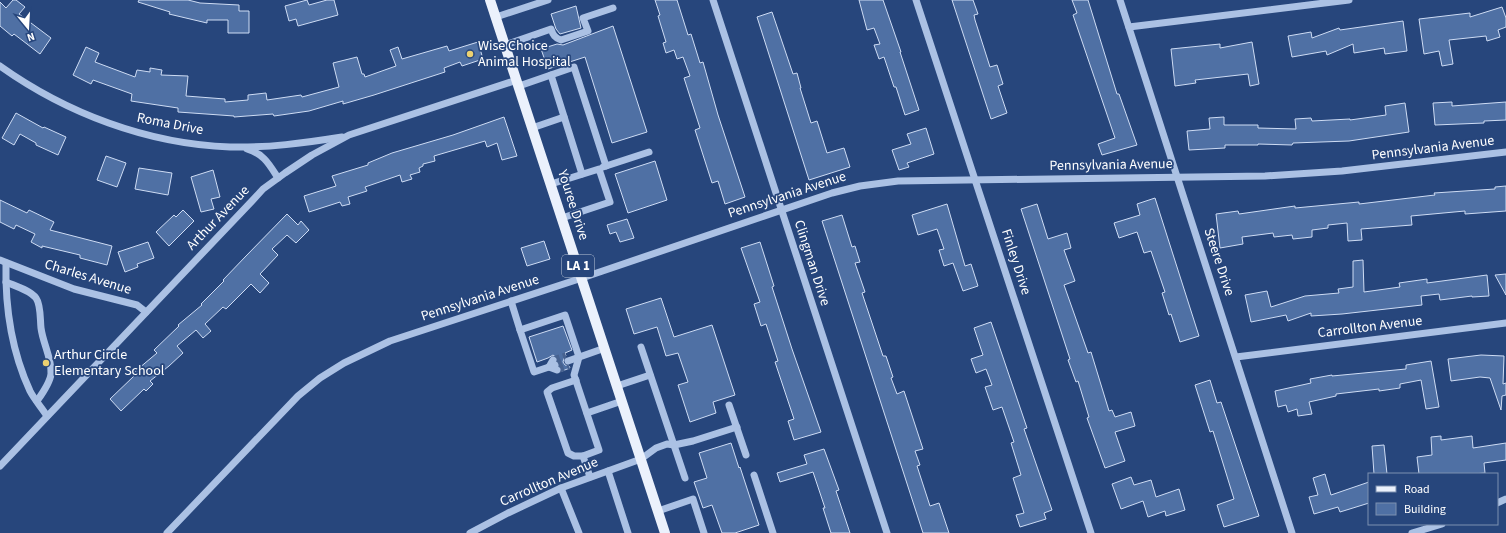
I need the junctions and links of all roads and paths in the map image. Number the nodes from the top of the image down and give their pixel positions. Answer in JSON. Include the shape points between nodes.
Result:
{"nodes":[{"id":1,"x":490,"y":0,"type":"edge"},
{"id":2,"x":548,"y":0,"type":"edge"},
{"id":3,"x":713,"y":0,"type":"edge"},
{"id":4,"x":916,"y":0,"type":"edge"},
{"id":5,"x":1120,"y":0,"type":"edge"},
{"id":6,"x":1349,"y":0,"type":"edge"},
{"id":7,"x":613,"y":8,"type":"dead end"},
{"id":8,"x":496,"y":17,"type":"junction"},
{"id":9,"x":1129,"y":27,"type":"junction"},
{"id":10,"x":505,"y":45,"type":"junction"},
{"id":11,"x":0,"y":66,"type":"edge"},
{"id":12,"x":551,"y":75,"type":"junction"},
{"id":13,"x":518,"y":83,"type":"junction"},
{"id":14,"x":564,"y":117,"type":"junction"},
{"id":15,"x":532,"y":128,"type":"junction"},
{"id":16,"x":349,"y":135,"type":"junction"},
{"id":17,"x":242,"y":146,"type":"junction"},
{"id":18,"x":649,"y":152,"type":"dead end"},
{"id":19,"x":1506,"y":152,"type":"edge"},
{"id":20,"x":606,"y":166,"type":"junction"},
{"id":21,"x":599,"y":168,"type":"junction"},
{"id":22,"x":582,"y":174,"type":"junction"},
{"id":23,"x":1178,"y":177,"type":"junction"},
{"id":24,"x":278,"y":178,"type":"junction"},
{"id":25,"x":974,"y":179,"type":"junction"},
{"id":26,"x":551,"y":184,"type":"junction"},
{"id":27,"x":781,"y":210,"type":"junction"},
{"id":28,"x":562,"y":218,"type":"junction"},
{"id":29,"x":3,"y":261,"type":"edge"},
{"id":30,"x":582,"y":278,"type":"junction"},
{"id":31,"x":6,"y":282,"type":"junction"},
{"id":32,"x":511,"y":301,"type":"junction"},
{"id":33,"x":146,"y":312,"type":"junction"},
{"id":34,"x":1506,"y":323,"type":"edge"},
{"id":35,"x":520,"y":330,"type":"junction"},
{"id":36,"x":641,"y":347,"type":"dead end"},
{"id":37,"x":605,"y":348,"type":"junction"},
{"id":38,"x":1236,"y":357,"type":"junction"},
{"id":39,"x":571,"y":360,"type":"junction"},
{"id":40,"x":554,"y":365,"type":"tunnel mouth"},
{"id":41,"x":650,"y":375,"type":"junction"},
{"id":42,"x":576,"y":380,"type":"junction"},
{"id":43,"x":617,"y":386,"type":"junction"},
{"id":44,"x":37,"y":401,"type":"junction"},
{"id":45,"x":622,"y":401,"type":"junction"},
{"id":46,"x":729,"y":405,"type":"dead end"},
{"id":47,"x":587,"y":413,"type":"junction"},
{"id":48,"x":47,"y":416,"type":"junction"},
{"id":49,"x":737,"y":427,"type":"junction"},
{"id":50,"x":674,"y":445,"type":"junction"},
{"id":51,"x":746,"y":455,"type":"dead end"},
{"id":52,"x":583,"y":456,"type":"junction"},
{"id":53,"x":641,"y":459,"type":"junction"},
{"id":54,"x":0,"y":466,"type":"edge"},
{"id":55,"x":608,"y":471,"type":"junction"},
{"id":56,"x":754,"y":475,"type":"dead end"},
{"id":57,"x":590,"y":477,"type":"junction"},
{"id":58,"x":685,"y":478,"type":"dead end"},
{"id":59,"x":561,"y":488,"type":"junction"},
{"id":60,"x":658,"y":511,"type":"junction"},
{"id":61,"x":1439,"y":525,"type":"edge"},
{"id":62,"x":167,"y":533,"type":"edge"},
{"id":63,"x":470,"y":533,"type":"edge"},
{"id":64,"x":579,"y":533,"type":"edge"},
{"id":65,"x":628,"y":533,"type":"edge"},
{"id":66,"x":665,"y":533,"type":"edge"},
{"id":67,"x":704,"y":533,"type":"edge"},
{"id":68,"x":773,"y":533,"type":"edge"},
{"id":69,"x":887,"y":533,"type":"edge"},
{"id":70,"x":1091,"y":533,"type":"edge"},
{"id":71,"x":1292,"y":533,"type":"edge"},
{"id":72,"x":1412,"y":533,"type":"edge"}],
"edges":[{"from":1,"to":8,"type":"main road","name":"Youree Drive","number":"LA 1"},
{"from":2,"to":8,"type":"street"},
{"from":3,"to":27,"type":"street","name":"Clingman Drive"},
{"from":4,"to":25,"type":"street","name":"Finley Drive"},
{"from":5,"to":9,"type":"street","name":"Steere Drive"},
{"from":6,"to":9,"type":"street"},
{"from":7,"to":10,"type":"street","via":[[583,18],[588,31],[561,40],[553,36],[551,29]]},
{"from":8,"to":10,"type":"main road","name":"Youree Drive","number":"LA 1"},
{"from":9,"to":23,"type":"street","name":"Steere Drive"},
{"from":10,"to":13,"type":"main road","name":"Youree Drive","number":"LA 1"},
{"from":11,"to":17,"type":"street","name":"Roma Drive","via":[[58,102],[126,129],[166,139],[208,145]]},
{"from":12,"to":13,"type":"street","name":"Arthur Avenue"},
{"from":12,"to":14,"type":"street"},
{"from":12,"to":20,"type":"street","name":"Arthur Avenue","via":[[574,67]]},
{"from":13,"to":15,"type":"main road","name":"Youree Drive","number":"LA 1"},
{"from":13,"to":16,"type":"street","name":"Arthur Avenue"},
{"from":14,"to":15,"type":"street"},
{"from":14,"to":22,"type":"street"},
{"from":15,"to":26,"type":"main road","name":"Youree Drive","number":"LA 1"},
{"from":16,"to":17,"type":"street","name":"Roma Drive","via":[[299,144]]},
{"from":16,"to":24,"type":"street","name":"Arthur Avenue"},
{"from":17,"to":24,"type":"street","via":[[258,152]]},
{"from":18,"to":20,"type":"street"},
{"from":19,"to":23,"type":"street","name":"Pennsylvania Avenue","via":[[1342,171],[1265,176]]},
{"from":20,"to":21,"type":"street"},
{"from":21,"to":22,"type":"street"},
{"from":21,"to":28,"type":"street","via":[[610,202]]},
{"from":22,"to":26,"type":"street"},
{"from":23,"to":25,"type":"street","name":"Pennsylvania Avenue"},
{"from":23,"to":38,"type":"street","name":"Steere Drive"},
{"from":24,"to":33,"type":"street","name":"Arthur Avenue","via":[[252,200]]},
{"from":25,"to":27,"type":"street","name":"Pennsylvania Avenue","via":[[882,182],[832,193]]},
{"from":25,"to":70,"type":"street","name":"Finley Drive"},
{"from":26,"to":28,"type":"main road","name":"Youree Drive","number":"LA 1"},
{"from":27,"to":30,"type":"street","name":"Pennsylvania Avenue"},
{"from":27,"to":69,"type":"street","name":"Clingman Drive"},
{"from":28,"to":30,"type":"main road","name":"Youree Drive","number":"LA 1"},
{"from":29,"to":31,"type":"street"},
{"from":29,"to":33,"type":"street","name":"Charles Avenue","via":[[74,289],[137,305]]},
{"from":30,"to":32,"type":"street","name":"Pennsylvania Avenue"},
{"from":30,"to":37,"type":"main road","name":"Youree Drive","number":"LA 1"},
{"from":31,"to":44,"type":"street","via":[[12,341],[29,388]]},
{"from":31,"to":44,"type":"street","via":[[32,294],[38,304],[41,331],[51,363],[51,376]]},
{"from":32,"to":35,"type":"street"},
{"from":32,"to":62,"type":"street","name":"Pennsylvania Avenue","via":[[390,341],[344,363],[320,378],[298,396]]},
{"from":33,"to":48,"type":"street","name":"Arthur Avenue"},
{"from":34,"to":38,"type":"street","name":"Carrollton Avenue"},
{"from":35,"to":39,"type":"street","via":[[565,315]]},
{"from":35,"to":40,"type":"street","via":[[534,372]]},
{"from":36,"to":41,"type":"street"},
{"from":37,"to":39,"type":"street"},
{"from":37,"to":43,"type":"main road","name":"Youree Drive","number":"LA 1"},
{"from":38,"to":71,"type":"street","name":"Steere Drive"},
{"from":39,"to":42,"type":"street"},
{"from":41,"to":43,"type":"street"},
{"from":41,"to":50,"type":"street"},
{"from":42,"to":47,"type":"street"},
{"from":42,"to":52,"type":"street","via":[[547,392],[568,454]]},
{"from":43,"to":45,"type":"main road","name":"Youree Drive","number":"LA 1"},
{"from":44,"to":48,"type":"street"},
{"from":45,"to":47,"type":"street"},
{"from":45,"to":53,"type":"main road","name":"Youree Drive","number":"LA 1"},
{"from":46,"to":49,"type":"street"},
{"from":47,"to":52,"type":"street","via":[[599,450]]},
{"from":48,"to":54,"type":"street","name":"Arthur Avenue"},
{"from":49,"to":50,"type":"street","name":"Carrollton Avenue"},
{"from":49,"to":51,"type":"street"},
{"from":50,"to":53,"type":"street","name":"Carrollton Avenue","via":[[667,444],[656,448]]},
{"from":50,"to":58,"type":"street"},
{"from":52,"to":57,"type":"street"},
{"from":53,"to":55,"type":"street","name":"Carrollton Avenue"},
{"from":53,"to":60,"type":"main road","name":"Youree Drive","number":"LA 1"},
{"from":55,"to":57,"type":"street","name":"Carrollton Avenue"},
{"from":55,"to":65,"type":"street"},
{"from":56,"to":68,"type":"street"},
{"from":57,"to":59,"type":"street","name":"Carrollton Avenue"},
{"from":59,"to":63,"type":"street","name":"Carrollton Avenue"},
{"from":59,"to":64,"type":"street"},
{"from":60,"to":66,"type":"main road","name":"Youree Drive","number":"LA 1"},
{"from":60,"to":67,"type":"street","via":[[693,499]]},
{"from":61,"to":72,"type":"street"}]}
